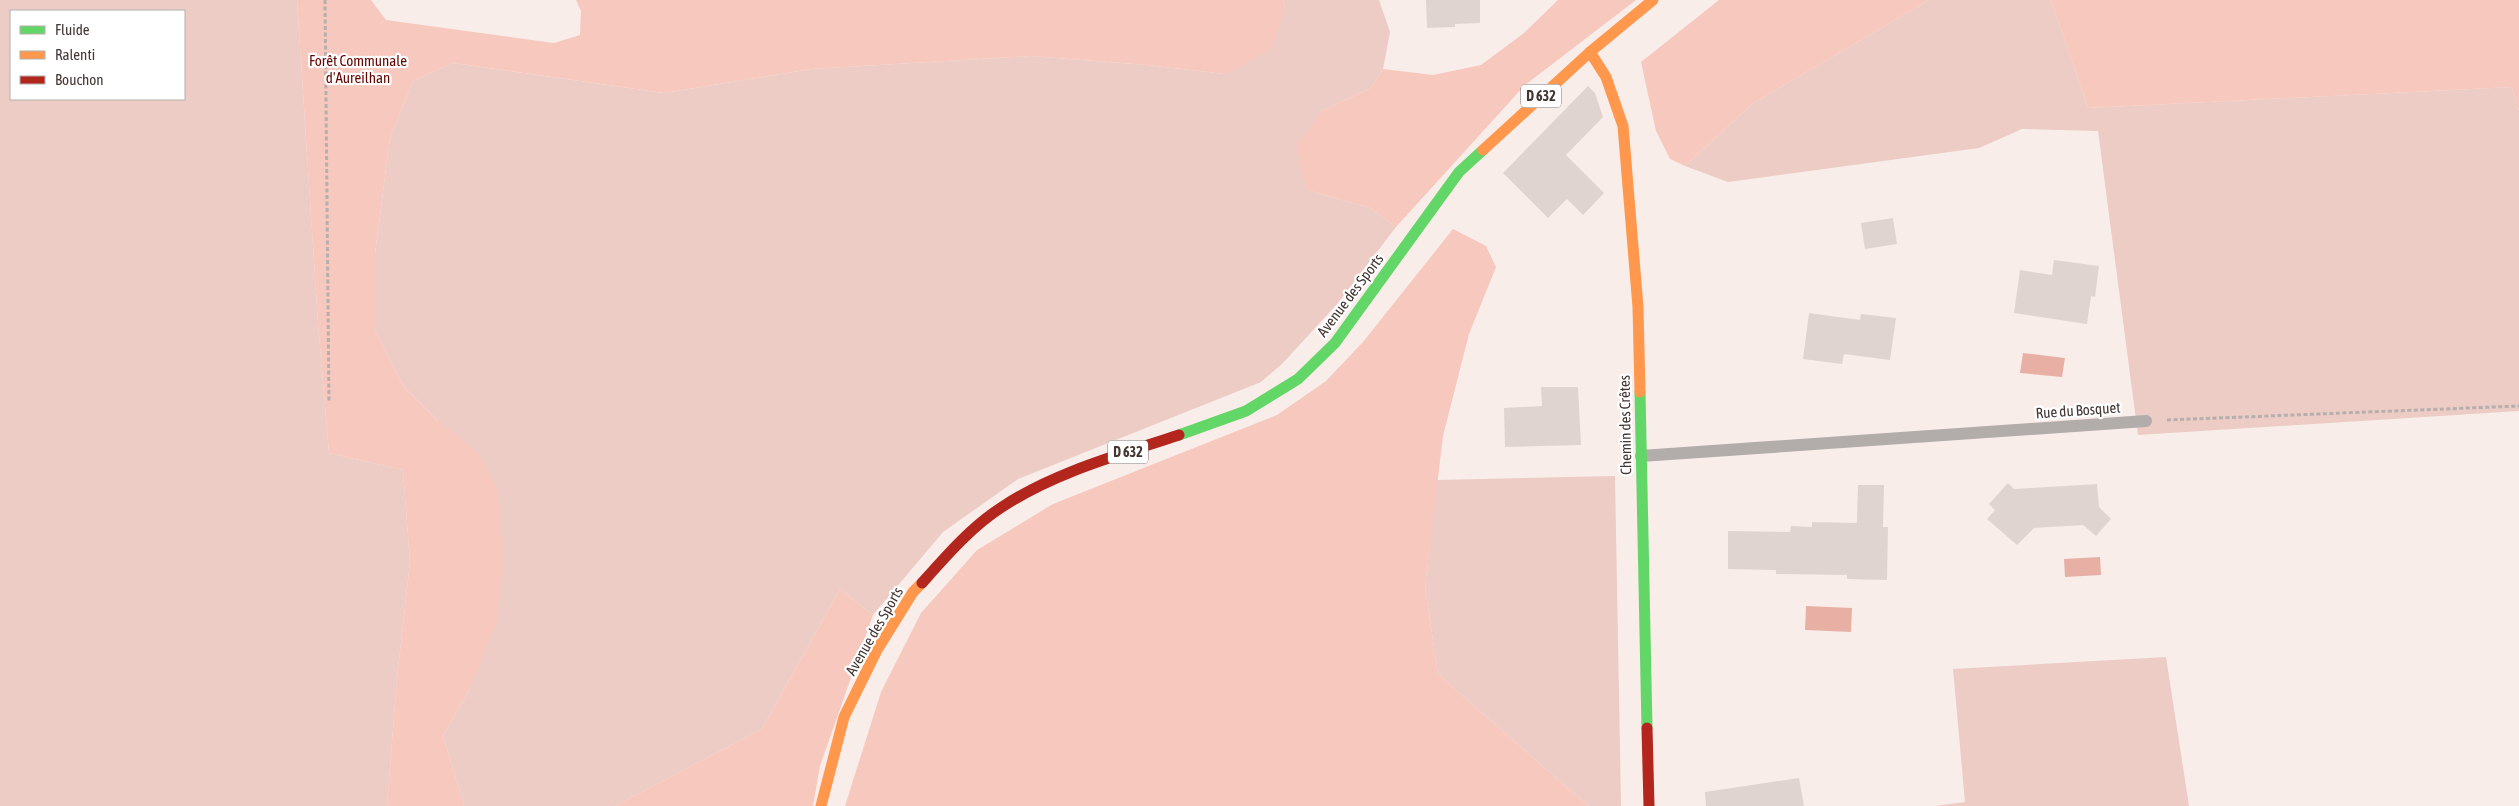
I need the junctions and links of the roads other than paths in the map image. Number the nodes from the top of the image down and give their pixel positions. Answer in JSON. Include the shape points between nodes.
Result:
{"nodes":[{"id":1,"x":1653,"y":0,"type":"edge"},
{"id":2,"x":1590,"y":52,"type":"junction"},
{"id":3,"x":2146,"y":421,"type":"road end"},
{"id":4,"x":1641,"y":456,"type":"junction"},
{"id":5,"x":821,"y":806,"type":"edge"},
{"id":6,"x":1649,"y":806,"type":"edge"}],
"edges":[{"from":1,"to":2,"type":"main road","number":"D 632"},
{"from":2,"to":4,"type":"main road","name":"Chemin des Crêtes","via":[[1606,77],[1623,126],[1638,307]]},
{"from":2,"to":5,"type":"main road","name":"Avenue des Sports","number":"D 632","via":[[1458,172],[1336,343],[1298,379],[1246,412],[1055,478],[1002,508],[960,542],[913,592],[876,650],[844,717]]},
{"from":3,"to":4,"type":"lane","name":"Rue du Bosquet"},
{"from":4,"to":6,"type":"main road","name":"Chemin des Crêtes"}]}
